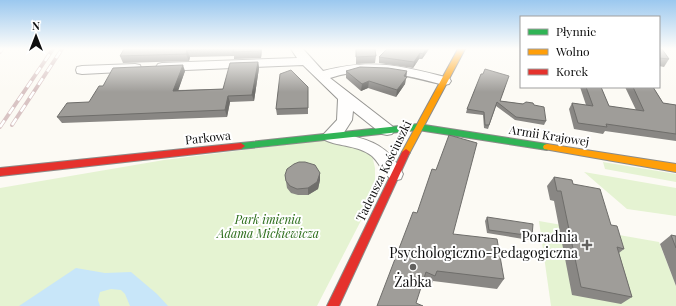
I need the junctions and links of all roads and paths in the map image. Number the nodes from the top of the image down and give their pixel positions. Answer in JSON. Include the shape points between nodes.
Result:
{"nodes":[{"id":1,"x":249,"y":63,"type":"edge"},
{"id":2,"x":308,"y":63,"type":"edge"},
{"id":3,"x":454,"y":63,"type":"edge"},
{"id":4,"x":82,"y":70,"type":"dead end"},
{"id":5,"x":321,"y":76,"type":"junction"},
{"id":6,"x":444,"y":81,"type":"junction"},
{"id":7,"x":345,"y":99,"type":"junction"},
{"id":8,"x":418,"y":127,"type":"junction"},
{"id":9,"x":387,"y":130,"type":"junction"},
{"id":10,"x":330,"y":136,"type":"junction"},
{"id":11,"x":676,"y":168,"type":"edge"},
{"id":12,"x":0,"y":172,"type":"edge"},
{"id":13,"x":394,"y":174,"type":"junction"},
{"id":14,"x":333,"y":306,"type":"edge"}],
"edges":[{"from":1,"to":4,"type":"street"},
{"from":2,"to":5,"type":"street"},
{"from":3,"to":6,"type":"street","name":"Tadeusza Kościuszki"},
{"from":5,"to":6,"type":"street","via":[[341,70],[384,68]]},
{"from":5,"to":7,"type":"street"},
{"from":6,"to":8,"type":"street","name":"Tadeusza Kościuszki"},
{"from":7,"to":9,"type":"street"},
{"from":7,"to":10,"type":"street","via":[[346,122]]},
{"from":8,"to":9,"type":"street","name":"Parkowa"},
{"from":8,"to":11,"type":"street","name":"Armii Krajowej"},
{"from":8,"to":13,"type":"street","name":"Tadeusza Kościuszki"},
{"from":9,"to":10,"type":"street","name":"Parkowa"},
{"from":10,"to":12,"type":"street","name":"Parkowa"},
{"from":10,"to":13,"type":"street","via":[[375,149],[390,164]]},
{"from":13,"to":14,"type":"street","name":"Tadeusza Kościuszki"}]}
